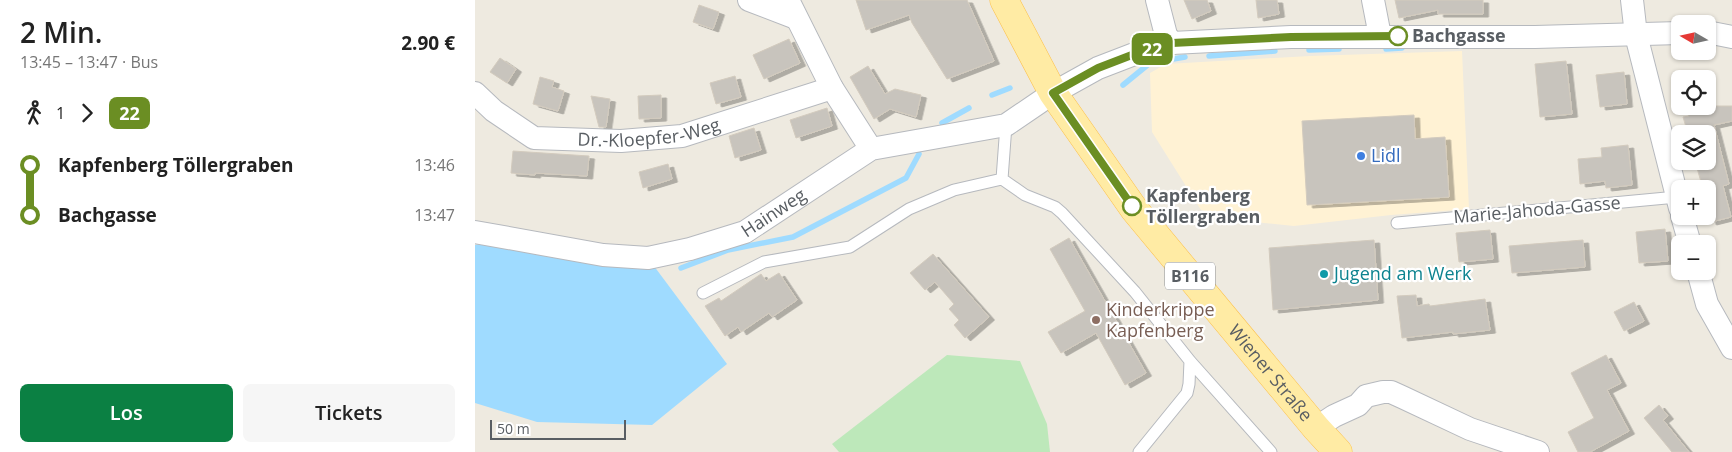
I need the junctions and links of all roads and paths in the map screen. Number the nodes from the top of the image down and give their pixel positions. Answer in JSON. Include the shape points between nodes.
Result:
{"nodes":[{"id":1,"x":749,"y":0,"type":"edge"},
{"id":2,"x":1004,"y":0,"type":"edge"},
{"id":3,"x":1157,"y":0,"type":"edge"},
{"id":4,"x":1373,"y":0,"type":"edge"},
{"id":5,"x":1632,"y":0,"type":"edge"},
{"id":6,"x":792,"y":9,"type":"edge"},
{"id":7,"x":1671,"y":34,"type":"edge"},
{"id":8,"x":1716,"y":34,"type":"edge"},
{"id":9,"x":1379,"y":36,"type":"junction"},
{"id":10,"x":1637,"y":36,"type":"junction"},
{"id":11,"x":1732,"y":37,"type":"edge"},
{"id":12,"x":1172,"y":43,"type":"junction"},
{"id":13,"x":832,"y":88,"type":"junction"},
{"id":14,"x":475,"y":93,"type":"edge"},
{"id":15,"x":1053,"y":93,"type":"junction"},
{"id":16,"x":1006,"y":125,"type":"junction"},
{"id":17,"x":871,"y":149,"type":"junction"},
{"id":18,"x":1002,"y":179,"type":"junction"},
{"id":19,"x":1673,"y":180,"type":"edge"},
{"id":20,"x":1671,"y":208,"type":"edge"},
{"id":21,"x":1397,"y":223,"type":"dead end"},
{"id":22,"x":475,"y":232,"type":"edge"},
{"id":23,"x":1700,"y":280,"type":"edge"},
{"id":24,"x":703,"y":294,"type":"dead end"},
{"id":25,"x":1732,"y":348,"type":"edge"},
{"id":26,"x":1190,"y":361,"type":"junction"},
{"id":27,"x":1316,"y":428,"type":"junction"},
{"id":28,"x":1139,"y":452,"type":"edge"},
{"id":29,"x":1271,"y":452,"type":"edge"},
{"id":30,"x":1338,"y":452,"type":"edge"},
{"id":31,"x":1538,"y":452,"type":"edge"}],
"edges":[{"from":1,"to":6,"type":"street"},
{"from":2,"to":15,"type":"main road","name":"Wiener Straße","number":"B116"},
{"from":3,"to":12,"type":"street","via":[[1166,35]]},
{"from":4,"to":9,"type":"street"},
{"from":5,"to":10,"type":"street"},
{"from":6,"to":13,"type":"street"},
{"from":7,"to":10,"type":"street"},
{"from":8,"to":11,"type":"street"},
{"from":9,"to":10,"type":"street"},
{"from":9,"to":12,"type":"street"},
{"from":10,"to":19,"type":"street"},
{"from":12,"to":15,"type":"street","via":[[1098,68]]},
{"from":13,"to":14,"type":"street","name":"Dr.-Kloepfer-Weg","via":[[682,136],[621,141],[534,138]]},
{"from":13,"to":17,"type":"street"},
{"from":15,"to":16,"type":"street","name":"Hainweg"},
{"from":15,"to":27,"type":"main road","name":"Wiener Straße","number":"B116","via":[[1134,209]]},
{"from":16,"to":17,"type":"street","name":"Hainweg"},
{"from":16,"to":18,"type":"lane"},
{"from":17,"to":22,"type":"street","name":"Hainweg","via":[[745,232],[649,258],[603,255]]},
{"from":18,"to":24,"type":"lane","via":[[954,190],[909,209],[850,246],[764,262]]},
{"from":18,"to":26,"type":"lane","via":[[1025,195],[1062,212],[1135,292]]},
{"from":20,"to":21,"type":"lane","name":"Marie-Jahoda-Gasse"},
{"from":23,"to":25,"type":"street","via":[[1707,304]]},
{"from":26,"to":28,"type":"lane","via":[[1187,393]]},
{"from":26,"to":29,"type":"lane"},
{"from":27,"to":30,"type":"main road","name":"Wiener Straße","number":"B116"},
{"from":27,"to":31,"type":"street","name":"Wiener Straße","via":[[1367,396],[1391,392],[1470,429]]}]}
